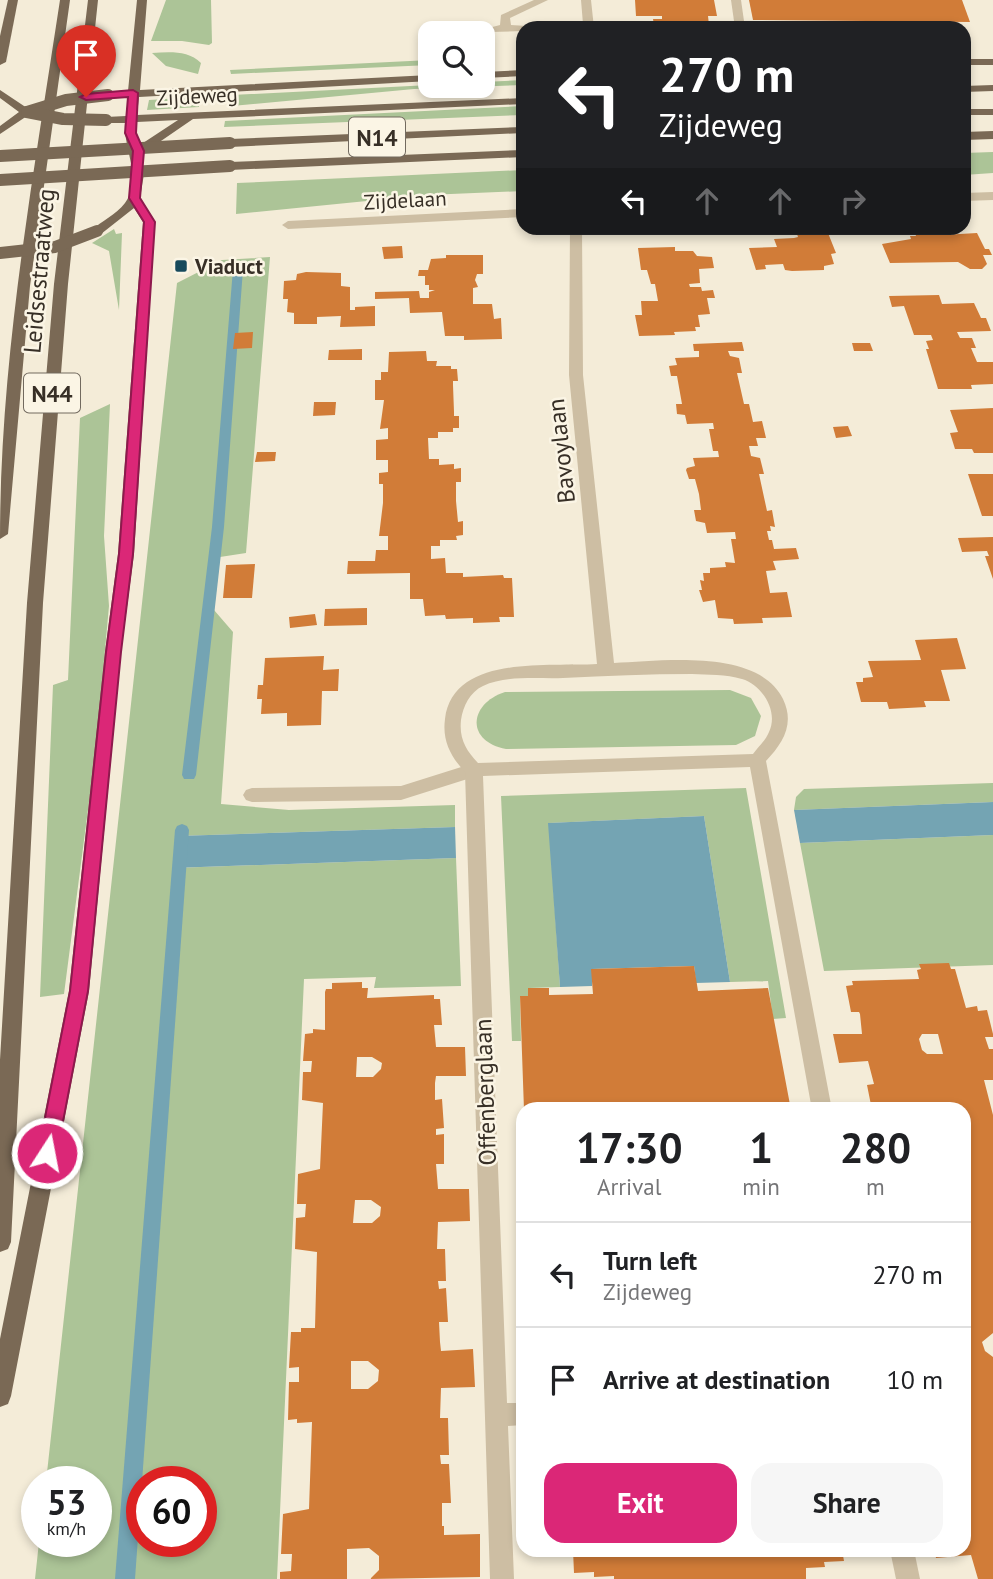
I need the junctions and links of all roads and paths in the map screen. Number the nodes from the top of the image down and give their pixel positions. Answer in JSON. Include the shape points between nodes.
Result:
{"nodes":[{"id":1,"x":13,"y":0,"type":"edge"},
{"id":2,"x":65,"y":0,"type":"edge"},
{"id":3,"x":93,"y":0,"type":"edge"},
{"id":4,"x":142,"y":0,"type":"edge"},
{"id":5,"x":543,"y":0,"type":"edge"},
{"id":6,"x":586,"y":0,"type":"edge"},
{"id":7,"x":736,"y":0,"type":"edge"},
{"id":8,"x":588,"y":21,"type":"edge"},
{"id":9,"x":739,"y":21,"type":"edge"},
{"id":10,"x":516,"y":28,"type":"edge"},
{"id":11,"x":495,"y":29,"type":"edge"},
{"id":12,"x":506,"y":29,"type":"junction"},
{"id":13,"x":0,"y":62,"type":"edge"},
{"id":14,"x":971,"y":62,"type":"edge"},
{"id":15,"x":993,"y":62,"type":"edge"},
{"id":16,"x":516,"y":73,"type":"edge"},
{"id":17,"x":495,"y":74,"type":"edge"},
{"id":18,"x":418,"y":79,"type":"edge"},
{"id":19,"x":993,"y":88,"type":"edge"},
{"id":20,"x":971,"y":89,"type":"edge"},
{"id":21,"x":0,"y":93,"type":"edge"},
{"id":22,"x":133,"y":93,"type":"junction"},
{"id":23,"x":516,"y":101,"type":"edge"},
{"id":24,"x":23,"y":112,"type":"junction"},
{"id":25,"x":971,"y":112,"type":"edge"},
{"id":26,"x":993,"y":112,"type":"edge"},
{"id":27,"x":194,"y":116,"type":"junction"},
{"id":28,"x":132,"y":118,"type":"junction"},
{"id":29,"x":516,"y":130,"type":"edge"},
{"id":30,"x":0,"y":131,"type":"edge"},
{"id":31,"x":971,"y":135,"type":"edge"},
{"id":32,"x":993,"y":135,"type":"edge"},
{"id":33,"x":138,"y":151,"type":"junction"},
{"id":34,"x":516,"y":153,"type":"edge"},
{"id":35,"x":0,"y":156,"type":"edge"},
{"id":36,"x":0,"y":180,"type":"edge"},
{"id":37,"x":993,"y":196,"type":"edge"},
{"id":38,"x":971,"y":197,"type":"edge"},
{"id":39,"x":134,"y":198,"type":"junction"},
{"id":40,"x":516,"y":213,"type":"edge"},
{"id":41,"x":288,"y":225,"type":"dead end"},
{"id":42,"x":576,"y":235,"type":"edge"},
{"id":43,"x":0,"y":253,"type":"edge"},
{"id":44,"x":0,"y":534,"type":"edge"},
{"id":45,"x":606,"y":670,"type":"junction"},
{"id":46,"x":757,"y":760,"type":"junction"},
{"id":47,"x":474,"y":770,"type":"junction"},
{"id":48,"x":252,"y":795,"type":"dead end"},
{"id":49,"x":821,"y":1102,"type":"edge"},
{"id":50,"x":0,"y":1242,"type":"edge"},
{"id":51,"x":0,"y":1396,"type":"edge"},
{"id":52,"x":516,"y":1414,"type":"edge"},
{"id":53,"x":496,"y":1415,"type":"junction"},
{"id":54,"x":903,"y":1557,"type":"edge"},
{"id":55,"x":502,"y":1579,"type":"edge"},
{"id":56,"x":908,"y":1579,"type":"edge"}],
"edges":[{"from":1,"to":13,"type":"main road"},
{"from":2,"to":44,"type":"main road","name":"Leidsestraatweg","number":"N44","via":[[23,286]]},
{"from":3,"to":50,"type":"main road","name":"Leidsestraatweg","number":"N44","via":[[61,284],[35,603]]},
{"from":4,"to":22,"type":"main road"},
{"from":5,"to":12,"type":"street","via":[[505,17]]},
{"from":6,"to":8,"type":"street"},
{"from":7,"to":9,"type":"street"},
{"from":10,"to":12,"type":"street"},
{"from":11,"to":12,"type":"street"},
{"from":14,"to":15,"type":"main road"},
{"from":16,"to":17,"type":"main road"},
{"from":18,"to":22,"type":"main road","name":"Zijdeweg","number":"N14"},
{"from":19,"to":20,"type":"main road"},
{"from":21,"to":24,"type":"main road","number":"N14"},
{"from":22,"to":24,"type":"main road","name":"Zijdeweg","number":"N14","bridge":true,"via":[[66,100]]},
{"from":22,"to":28,"type":"main road"},
{"from":23,"to":27,"type":"main road","name":"Zijdeweg","number":"N14"},
{"from":24,"to":28,"type":"main road","name":"Zijdeweg","number":"N14","bridge":true,"via":[[63,119]]},
{"from":24,"to":30,"type":"main road","number":"N14"},
{"from":25,"to":26,"type":"main road"},
{"from":27,"to":28,"type":"main road","name":"Zijdeweg","number":"N14"},
{"from":27,"to":33,"type":"main road"},
{"from":28,"to":33,"type":"main road","via":[[130,133]]},
{"from":29,"to":35,"type":"main road","number":"N14","bridge":true},
{"from":31,"to":32,"type":"main road"},
{"from":33,"to":39,"type":"main road"},
{"from":34,"to":36,"type":"main road","number":"N14","bridge":true},
{"from":37,"to":38,"type":"street"},
{"from":39,"to":43,"type":"main road","bridge":true,"via":[[97,231],[55,247]]},
{"from":39,"to":51,"type":"main road","via":[[149,222],[128,527],[79,991]]},
{"from":40,"to":41,"type":"street","name":"Zijdelaan"},
{"from":42,"to":45,"type":"street","name":"Bavoylaan","via":[[576,375]]},
{"from":45,"to":46,"type":"street","via":[[722,670],[749,675],[770,689],[780,709],[778,737]]},
{"from":45,"to":47,"type":"street","via":[[499,676],[475,683],[456,702],[452,722],[457,750]]},
{"from":46,"to":47,"type":"street"},
{"from":46,"to":49,"type":"street"},
{"from":47,"to":48,"type":"street","via":[[401,793]]},
{"from":47,"to":53,"type":"street","name":"Offenberglaan"},
{"from":52,"to":53,"type":"street"},
{"from":53,"to":55,"type":"street","name":"Offenberglaan"},
{"from":54,"to":56,"type":"street"}]}
